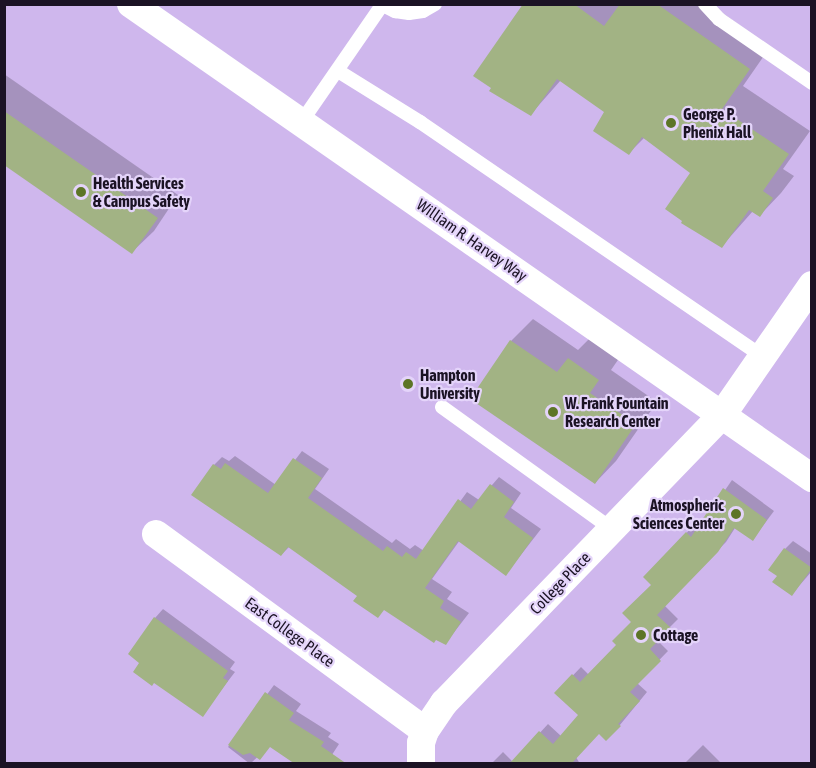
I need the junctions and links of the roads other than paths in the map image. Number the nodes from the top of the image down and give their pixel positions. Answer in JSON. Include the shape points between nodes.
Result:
{"nodes":[{"id":1,"x":131,"y":4,"type":"edge"},
{"id":2,"x":435,"y":4,"type":"edge"},
{"id":3,"x":705,"y":4,"type":"edge"},
{"id":4,"x":382,"y":5,"type":"edge"},
{"id":5,"x":338,"y":71,"type":"junction"},
{"id":6,"x":812,"y":83,"type":"edge"},
{"id":7,"x":302,"y":121,"type":"junction"},
{"id":8,"x":809,"y":297,"type":"edge"},
{"id":9,"x":763,"y":357,"type":"junction"},
{"id":10,"x":442,"y":407,"type":"dead end"},
{"id":11,"x":722,"y":415,"type":"junction"},
{"id":12,"x":812,"y":478,"type":"edge"},
{"id":13,"x":612,"y":529,"type":"junction"},
{"id":14,"x":156,"y":534,"type":"dead end"},
{"id":15,"x":425,"y":731,"type":"junction"},
{"id":16,"x":421,"y":764,"type":"edge"}],
"edges":[{"from":1,"to":7,"type":"street","name":"William R. Harvey Way"},
{"from":2,"to":4,"type":"lane","via":[[409,13]]},
{"from":3,"to":6,"type":"lane","via":[[718,19]]},
{"from":4,"to":5,"type":"lane"},
{"from":5,"to":7,"type":"lane"},
{"from":5,"to":9,"type":"lane","via":[[420,122]]},
{"from":7,"to":11,"type":"street","name":"William R. Harvey Way"},
{"from":8,"to":9,"type":"street","name":"College Place"},
{"from":9,"to":11,"type":"street","name":"College Place"},
{"from":10,"to":13,"type":"lane"},
{"from":11,"to":12,"type":"street","name":"William R. Harvey Way"},
{"from":11,"to":13,"type":"street","name":"College Place"},
{"from":13,"to":15,"type":"street","name":"College Place","via":[[444,703]]},
{"from":14,"to":15,"type":"street","name":"East College Place"},
{"from":15,"to":16,"type":"street","name":"College Place"}]}
